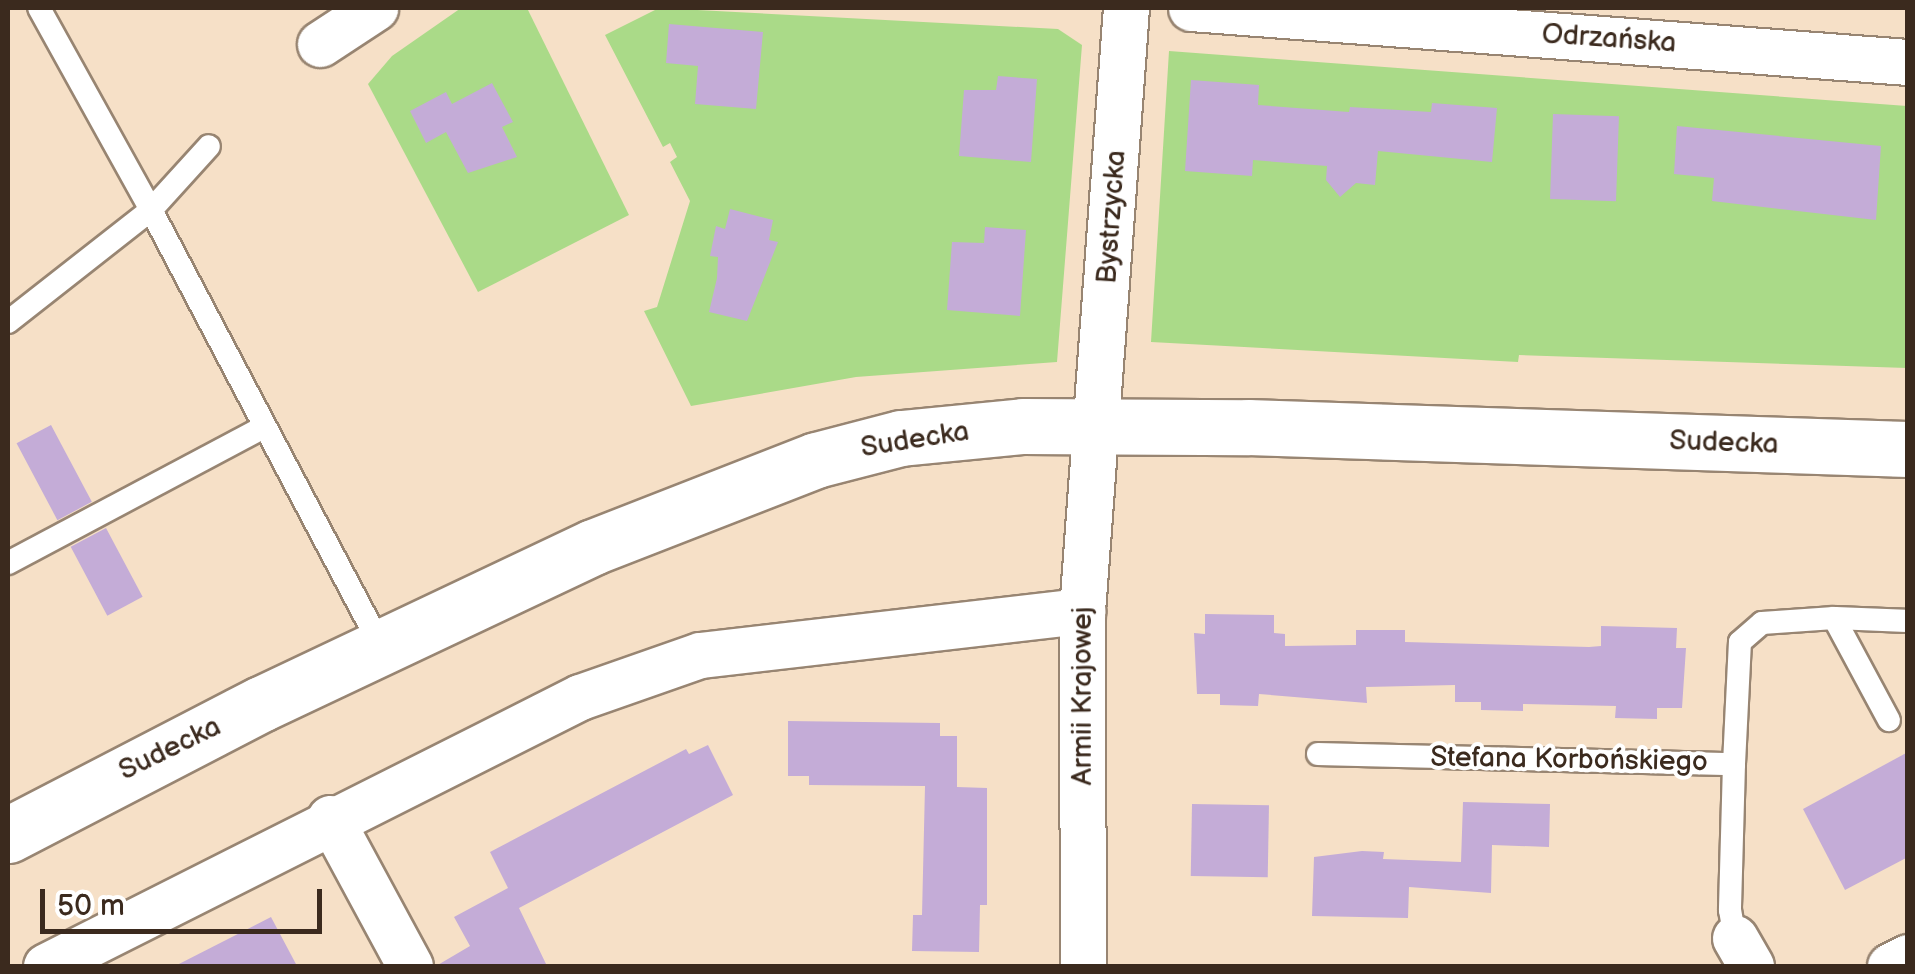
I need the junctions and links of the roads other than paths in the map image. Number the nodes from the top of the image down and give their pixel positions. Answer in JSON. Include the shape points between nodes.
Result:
{"nodes":[{"id":1,"x":38,"y":8,"type":"edge"},
{"id":2,"x":375,"y":8,"type":"edge"},
{"id":3,"x":1126,"y":8,"type":"edge"},
{"id":4,"x":1190,"y":8,"type":"edge"},
{"id":5,"x":320,"y":44,"type":"dead end"},
{"id":6,"x":1908,"y":62,"type":"edge"},
{"id":7,"x":208,"y":146,"type":"dead end"},
{"id":8,"x":151,"y":210,"type":"junction"},
{"id":9,"x":8,"y":322,"type":"edge"},
{"id":10,"x":1097,"y":426,"type":"junction"},
{"id":11,"x":264,"y":427,"type":"junction"},
{"id":12,"x":1908,"y":449,"type":"edge"},
{"id":13,"x":8,"y":563,"type":"edge"},
{"id":14,"x":1082,"y":611,"type":"junction"},
{"id":15,"x":1834,"y":618,"type":"junction"},
{"id":16,"x":1908,"y":621,"type":"edge"},
{"id":17,"x":381,"y":647,"type":"junction"},
{"id":18,"x":1890,"y":720,"type":"dead end"},
{"id":19,"x":1318,"y":754,"type":"dead end"},
{"id":20,"x":1734,"y":764,"type":"junction"},
{"id":21,"x":330,"y":818,"type":"junction"},
{"id":22,"x":8,"y":835,"type":"edge"},
{"id":23,"x":1743,"y":952,"type":"edge"},
{"id":24,"x":1908,"y":957,"type":"edge"},
{"id":25,"x":46,"y":966,"type":"edge"},
{"id":26,"x":410,"y":966,"type":"edge"},
{"id":27,"x":1083,"y":966,"type":"edge"},
{"id":28,"x":1890,"y":966,"type":"edge"}],
"edges":[{"from":1,"to":8,"type":"lane"},
{"from":2,"to":5,"type":"street"},
{"from":3,"to":10,"type":"street","name":"Bystrzycka"},
{"from":4,"to":6,"type":"street","name":"Odrzańska"},
{"from":7,"to":8,"type":"lane"},
{"from":8,"to":9,"type":"lane"},
{"from":8,"to":11,"type":"lane"},
{"from":10,"to":12,"type":"street","name":"Sudecka"},
{"from":10,"to":14,"type":"street","name":"Armii Krajowej"},
{"from":10,"to":17,"type":"street","name":"Sudecka","via":[[901,438],[816,460],[593,546]]},
{"from":11,"to":13,"type":"lane"},
{"from":11,"to":17,"type":"lane"},
{"from":14,"to":21,"type":"street","via":[[700,655],[580,697]]},
{"from":14,"to":27,"type":"street","name":"Armii Krajowej"},
{"from":15,"to":16,"type":"lane"},
{"from":15,"to":18,"type":"lane"},
{"from":15,"to":20,"type":"lane","via":[[1762,623],[1740,642]]},
{"from":17,"to":22,"type":"street","name":"Sudecka"},
{"from":19,"to":20,"type":"lane","name":"Stefana Korbońskiego"},
{"from":20,"to":23,"type":"lane","name":"Stefana Korbońskiego","via":[[1730,910]]},
{"from":21,"to":25,"type":"street"},
{"from":21,"to":26,"type":"street"},
{"from":24,"to":28,"type":"street"}]}
